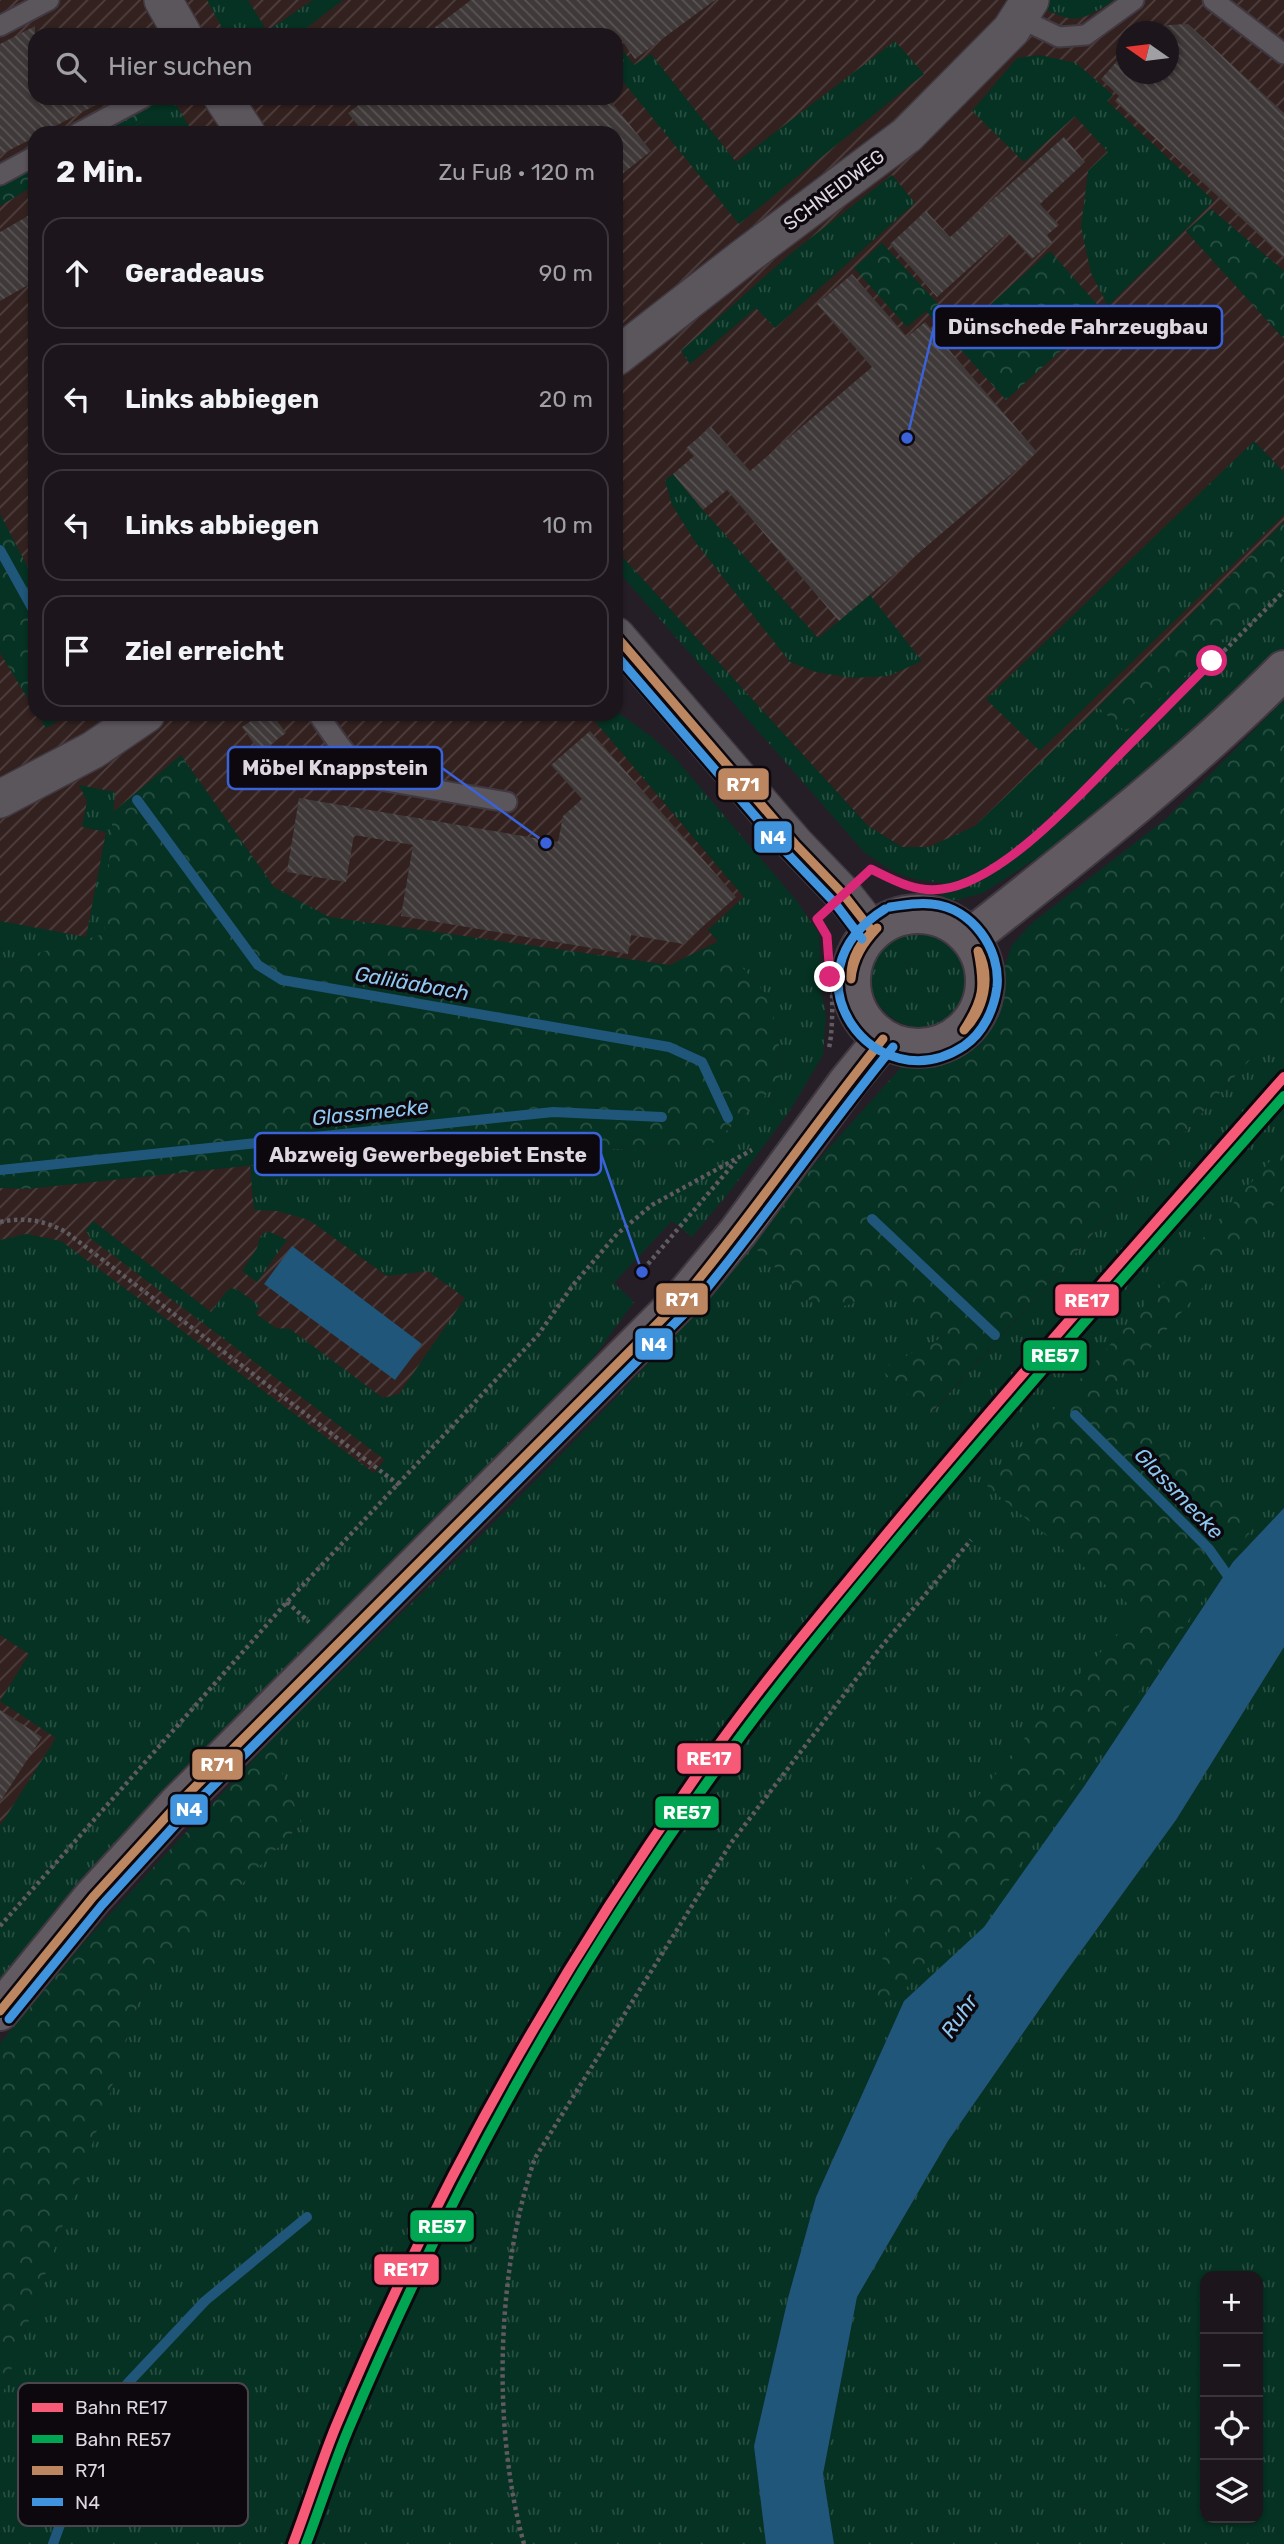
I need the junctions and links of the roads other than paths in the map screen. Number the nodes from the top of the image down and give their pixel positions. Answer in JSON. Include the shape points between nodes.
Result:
{"nodes":[{"id":1,"x":49,"y":0,"type":"edge"},
{"id":2,"x":163,"y":0,"type":"edge"},
{"id":3,"x":1134,"y":0,"type":"edge"},
{"id":4,"x":1213,"y":0,"type":"edge"},
{"id":5,"x":1024,"y":9,"type":"edge"},
{"id":6,"x":0,"y":26,"type":"edge"},
{"id":7,"x":179,"y":28,"type":"edge"},
{"id":8,"x":1284,"y":54,"type":"edge"},
{"id":9,"x":130,"y":105,"type":"edge"},
{"id":10,"x":228,"y":105,"type":"edge"},
{"id":11,"x":91,"y":126,"type":"edge"},
{"id":12,"x":241,"y":126,"type":"edge"},
{"id":13,"x":28,"y":160,"type":"edge"},
{"id":14,"x":0,"y":175,"type":"edge"},
{"id":15,"x":623,"y":352,"type":"edge"},
{"id":16,"x":623,"y":644,"type":"edge"},
{"id":17,"x":1284,"y":670,"type":"edge"},
{"id":18,"x":136,"y":721,"type":"edge"},
{"id":19,"x":323,"y":721,"type":"edge"},
{"id":20,"x":0,"y":799,"type":"edge"},
{"id":21,"x":507,"y":802,"type":"dead end"},
{"id":22,"x":872,"y":931,"type":"junction"},
{"id":23,"x":971,"y":938,"type":"junction"},
{"id":24,"x":883,"y":1039,"type":"junction"},
{"id":25,"x":0,"y":2011,"type":"edge"}],
"edges":[{"from":1,"to":6,"type":"lane"},
{"from":2,"to":7,"type":"street"},
{"from":3,"to":5,"type":"lane","via":[[1086,34],[1059,37]]},
{"from":4,"to":8,"type":"lane"},
{"from":5,"to":15,"type":"street","name":"SCHNEIDWEG","via":[[1012,30],[907,135]]},
{"from":9,"to":11,"type":"lane"},
{"from":10,"to":12,"type":"street"},
{"from":13,"to":14,"type":"lane"},
{"from":16,"to":22,"type":"street"},
{"from":17,"to":23,"type":"main road","via":[[1145,797]]},
{"from":18,"to":20,"type":"street","via":[[93,750]]},
{"from":19,"to":21,"type":"lane","via":[[352,763],[380,780]]},
{"from":22,"to":23,"type":"main road","via":[[912,913],[934,915]]},
{"from":22,"to":24,"type":"main road","via":[[857,951],[850,975],[858,1011]]},
{"from":23,"to":24,"type":"main road","via":[[981,956],[984,996],[966,1029],[951,1040],[921,1049]]},
{"from":24,"to":25,"type":"main road","via":[[685,1296],[177,1805],[93,1897]]}]}
